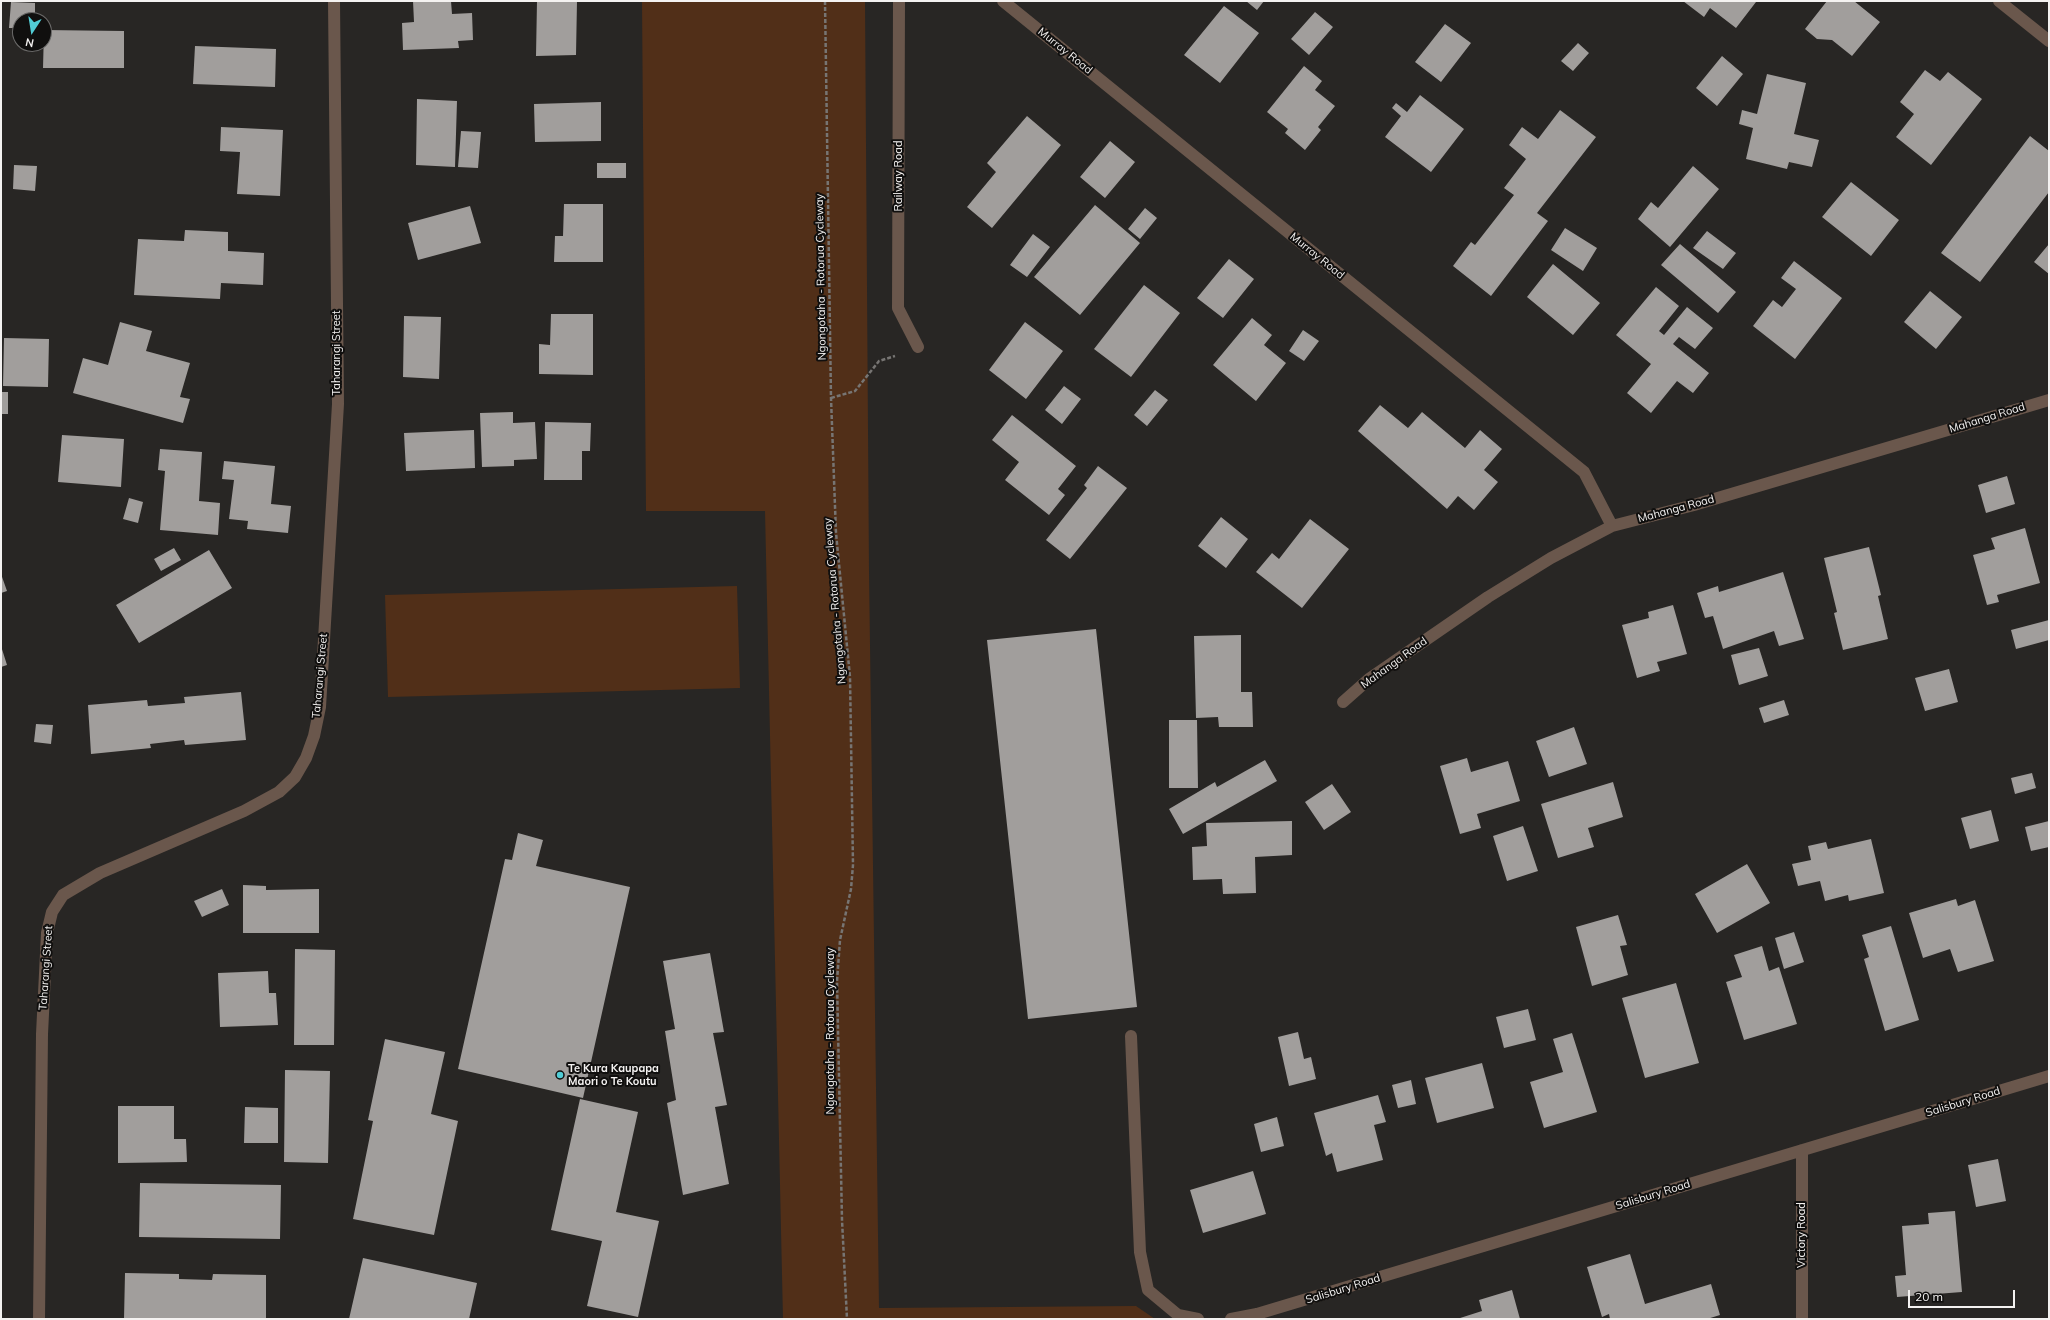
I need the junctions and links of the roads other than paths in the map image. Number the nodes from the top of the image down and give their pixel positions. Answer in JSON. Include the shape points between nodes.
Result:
{"nodes":[{"id":1,"x":334,"y":1,"type":"edge"},
{"id":2,"x":899,"y":1,"type":"edge"},
{"id":3,"x":1003,"y":1,"type":"edge"},
{"id":4,"x":1999,"y":1,"type":"edge"},
{"id":5,"x":2049,"y":41,"type":"edge"},
{"id":6,"x":918,"y":347,"type":"road end"},
{"id":7,"x":2049,"y":400,"type":"edge"},
{"id":8,"x":1612,"y":526,"type":"junction"},
{"id":9,"x":1343,"y":702,"type":"dead end"},
{"id":10,"x":1131,"y":1036,"type":"dead end"},
{"id":11,"x":2049,"y":1076,"type":"edge"},
{"id":12,"x":1802,"y":1150,"type":"junction"},
{"id":13,"x":1256,"y":1317,"type":"edge"},
{"id":14,"x":39,"y":1319,"type":"edge"},
{"id":15,"x":1198,"y":1319,"type":"edge"},
{"id":16,"x":1231,"y":1319,"type":"edge"},
{"id":17,"x":1802,"y":1319,"type":"edge"}],
"edges":[{"from":1,"to":14,"type":"street","name":"Taharangi Street","via":[[338,404],[320,706],[314,736],[295,777],[279,792],[244,812],[100,873],[63,895],[52,912],[47,933],[42,1034]]},
{"from":2,"to":6,"type":"street","name":"Railway Road","via":[[898,308]]},
{"from":3,"to":8,"type":"street","name":"Murray Road","via":[[1584,472]]},
{"from":4,"to":5,"type":"street"},
{"from":7,"to":8,"type":"street","name":"Mahanga Road","via":[[1694,505]]},
{"from":8,"to":9,"type":"street","name":"Mahanga Road","via":[[1551,558],[1488,596],[1369,679]]},
{"from":10,"to":15,"type":"street","via":[[1140,1252],[1148,1290],[1178,1315]]},
{"from":11,"to":12,"type":"street","name":"Salisbury Road"},
{"from":12,"to":13,"type":"street","name":"Salisbury Road"},
{"from":12,"to":17,"type":"street","name":"Victory Road"},
{"from":13,"to":16,"type":"street","name":"Salisbury Road"}]}
